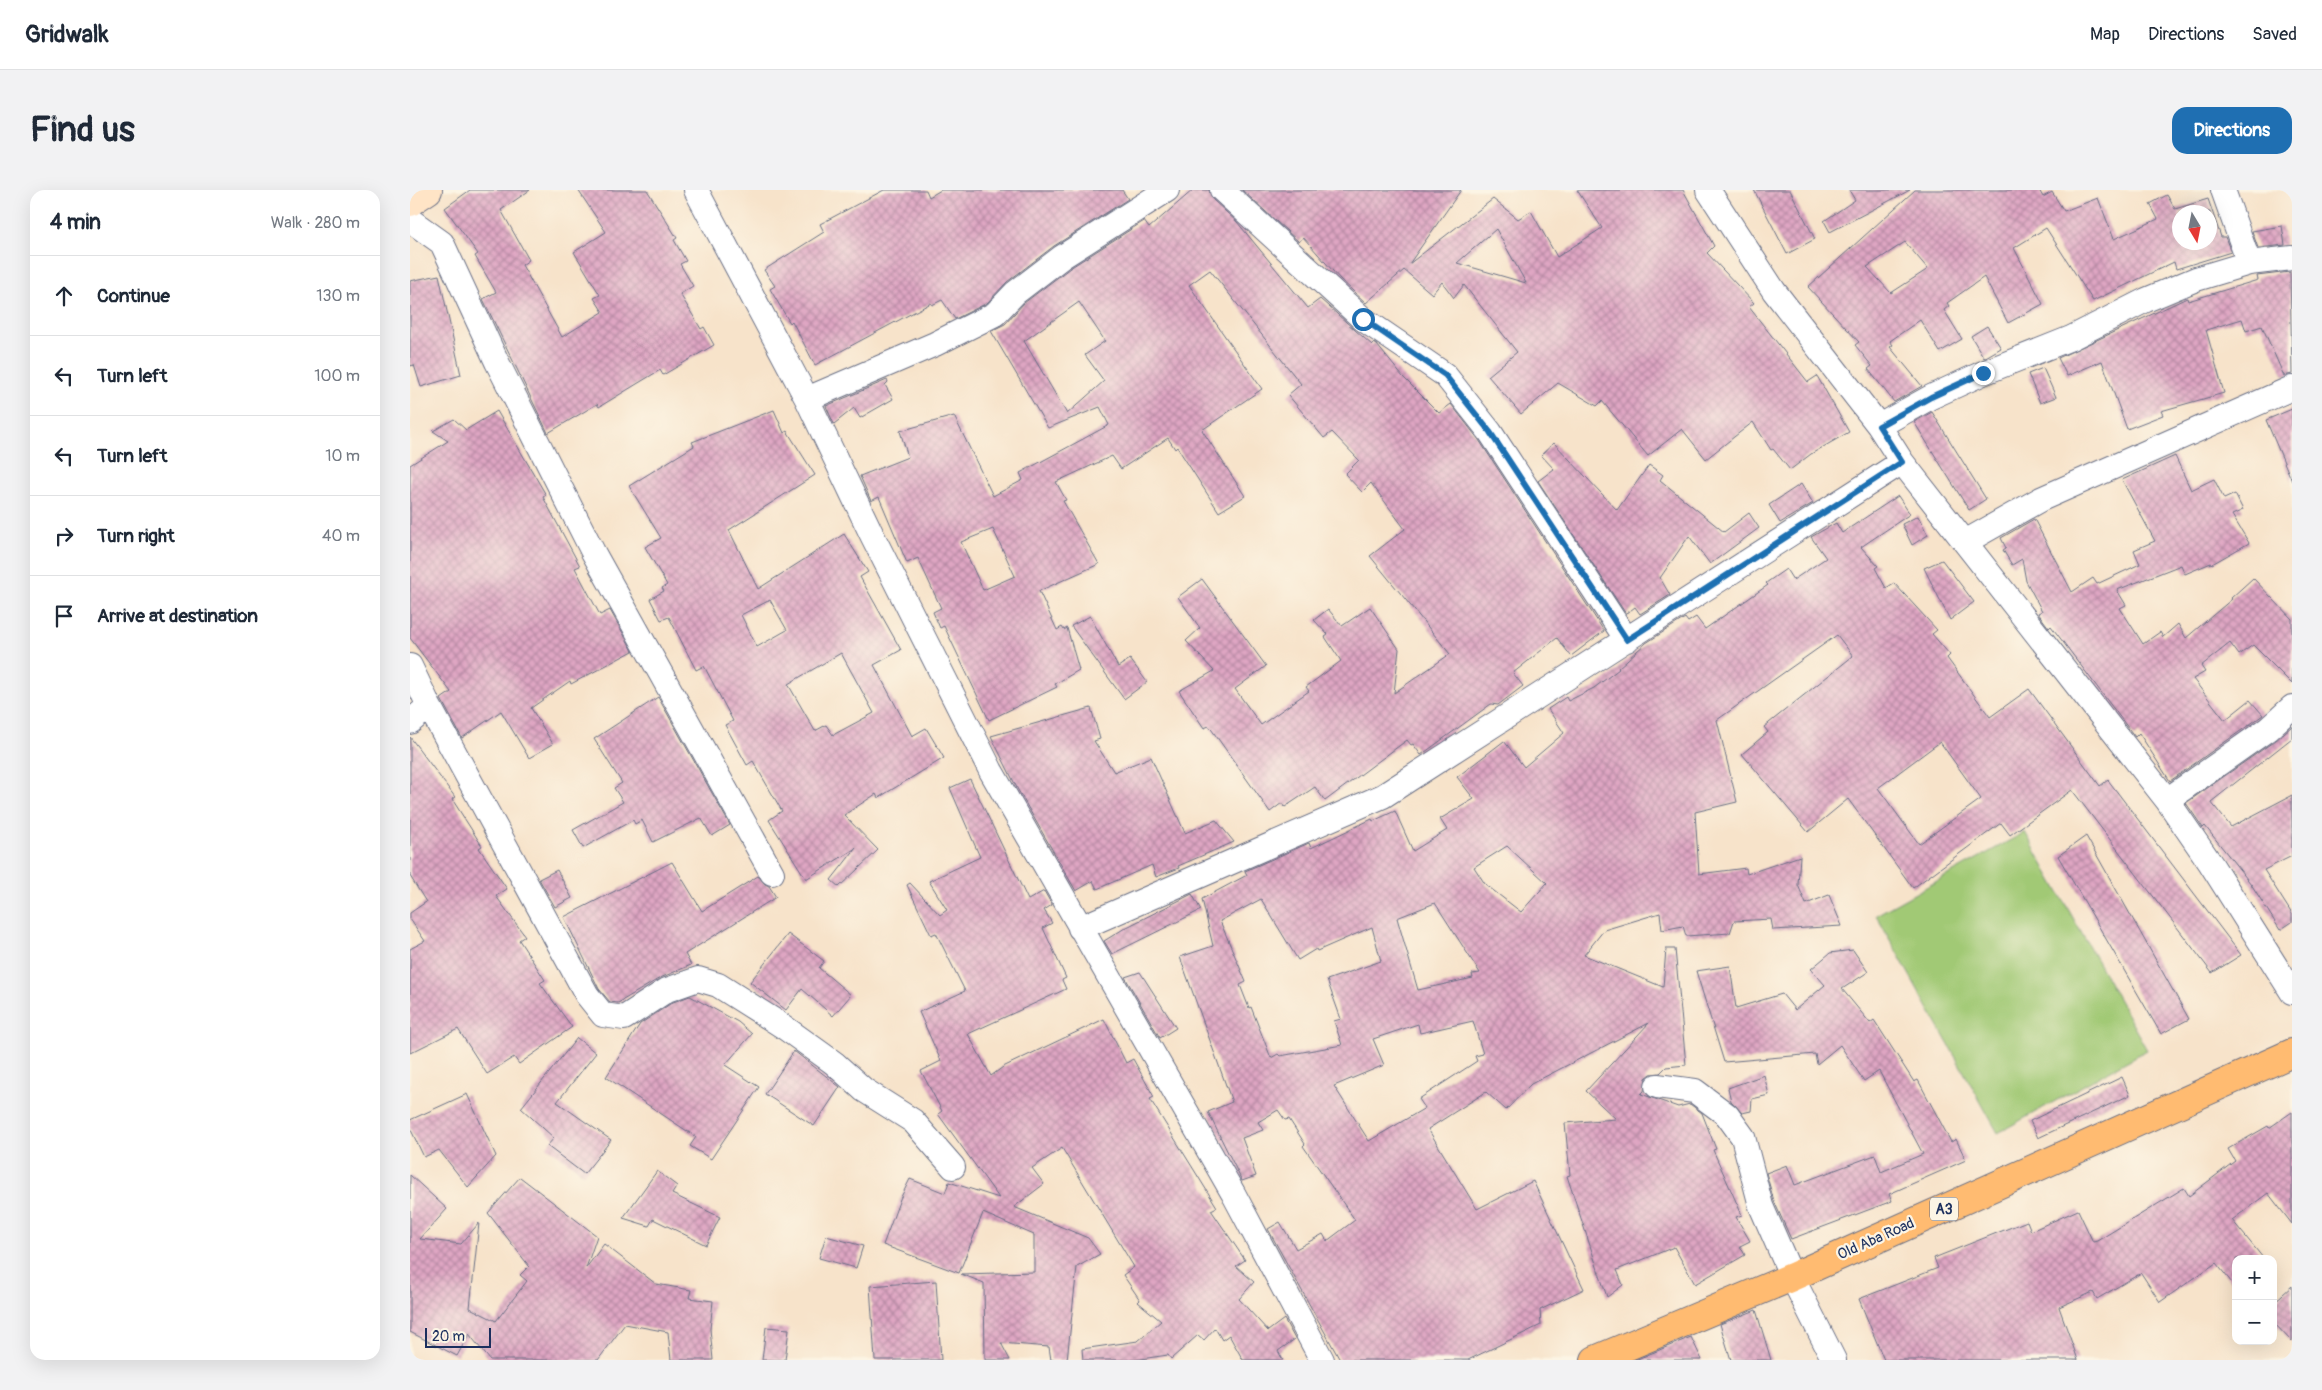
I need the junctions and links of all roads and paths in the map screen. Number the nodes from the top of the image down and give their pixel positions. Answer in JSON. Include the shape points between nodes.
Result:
{"nodes":[{"id":1,"x":428,"y":190,"type":"edge"},
{"id":2,"x":696,"y":190,"type":"edge"},
{"id":3,"x":1167,"y":190,"type":"edge"},
{"id":4,"x":1222,"y":190,"type":"edge"},
{"id":5,"x":1708,"y":190,"type":"edge"},
{"id":6,"x":2223,"y":190,"type":"edge"},
{"id":7,"x":410,"y":202,"type":"edge"},
{"id":8,"x":410,"y":220,"type":"edge"},
{"id":9,"x":2292,"y":258,"type":"edge"},
{"id":10,"x":2249,"y":264,"type":"junction"},
{"id":11,"x":2292,"y":388,"type":"edge"},
{"id":12,"x":807,"y":399,"type":"junction"},
{"id":13,"x":1879,"y":426,"type":"junction"},
{"id":14,"x":1902,"y":462,"type":"junction"},
{"id":15,"x":1965,"y":542,"type":"junction"},
{"id":16,"x":1627,"y":640,"type":"junction"},
{"id":17,"x":410,"y":666,"type":"edge"},
{"id":18,"x":429,"y":706,"type":"junction"},
{"id":19,"x":2292,"y":707,"type":"edge"},
{"id":20,"x":410,"y":722,"type":"edge"},
{"id":21,"x":2167,"y":800,"type":"junction"},
{"id":22,"x":772,"y":873,"type":"dead end"},
{"id":23,"x":1080,"y":928,"type":"junction"},
{"id":24,"x":2292,"y":992,"type":"edge"},
{"id":25,"x":2292,"y":1053,"type":"edge"},
{"id":26,"x":1657,"y":1086,"type":"dead end"},
{"id":27,"x":953,"y":1167,"type":"dead end"},
{"id":28,"x":1792,"y":1277,"type":"junction"},
{"id":29,"x":1322,"y":1360,"type":"edge"},
{"id":30,"x":1595,"y":1360,"type":"edge"},
{"id":31,"x":1834,"y":1360,"type":"edge"}],
"edges":[{"from":1,"to":7,"type":"main road"},
{"from":2,"to":12,"type":"street"},
{"from":3,"to":12,"type":"street","via":[[1062,257],[1015,293],[994,314],[935,344]]},
{"from":4,"to":16,"type":"street","via":[[1363,319],[1445,375],[1490,432]]},
{"from":5,"to":13,"type":"street","via":[[1774,290]]},
{"from":6,"to":10,"type":"street"},
{"from":8,"to":22,"type":"street","via":[[442,243],[497,362],[593,552]]},
{"from":9,"to":10,"type":"street"},
{"from":10,"to":13,"type":"street","via":[[2196,279],[2146,300],[2071,338],[1940,393]]},
{"from":11,"to":15,"type":"street","via":[[2041,499]]},
{"from":12,"to":23,"type":"street","via":[[991,771]]},
{"from":13,"to":14,"type":"street"},
{"from":14,"to":15,"type":"street"},
{"from":14,"to":16,"type":"street"},
{"from":15,"to":21,"type":"street"},
{"from":16,"to":23,"type":"street","via":[[1383,796]]},
{"from":17,"to":18,"type":"street"},
{"from":18,"to":20,"type":"street"},
{"from":18,"to":27,"type":"street","via":[[586,995],[603,1015],[624,1018],[667,990],[698,979],[718,985],[781,1025],[834,1062],[864,1090],[913,1121]]},
{"from":19,"to":21,"type":"street","via":[[2268,729]]},
{"from":21,"to":24,"type":"street"},
{"from":23,"to":29,"type":"street","via":[[1233,1194]]},
{"from":25,"to":28,"type":"main road","name":"Old Aba Road","number":"A3"},
{"from":26,"to":28,"type":"street","via":[[1696,1091],[1727,1115],[1743,1137],[1761,1206]]},
{"from":28,"to":30,"type":"main road","name":"Old Aba Road","number":"A3"},
{"from":28,"to":31,"type":"street"}]}
